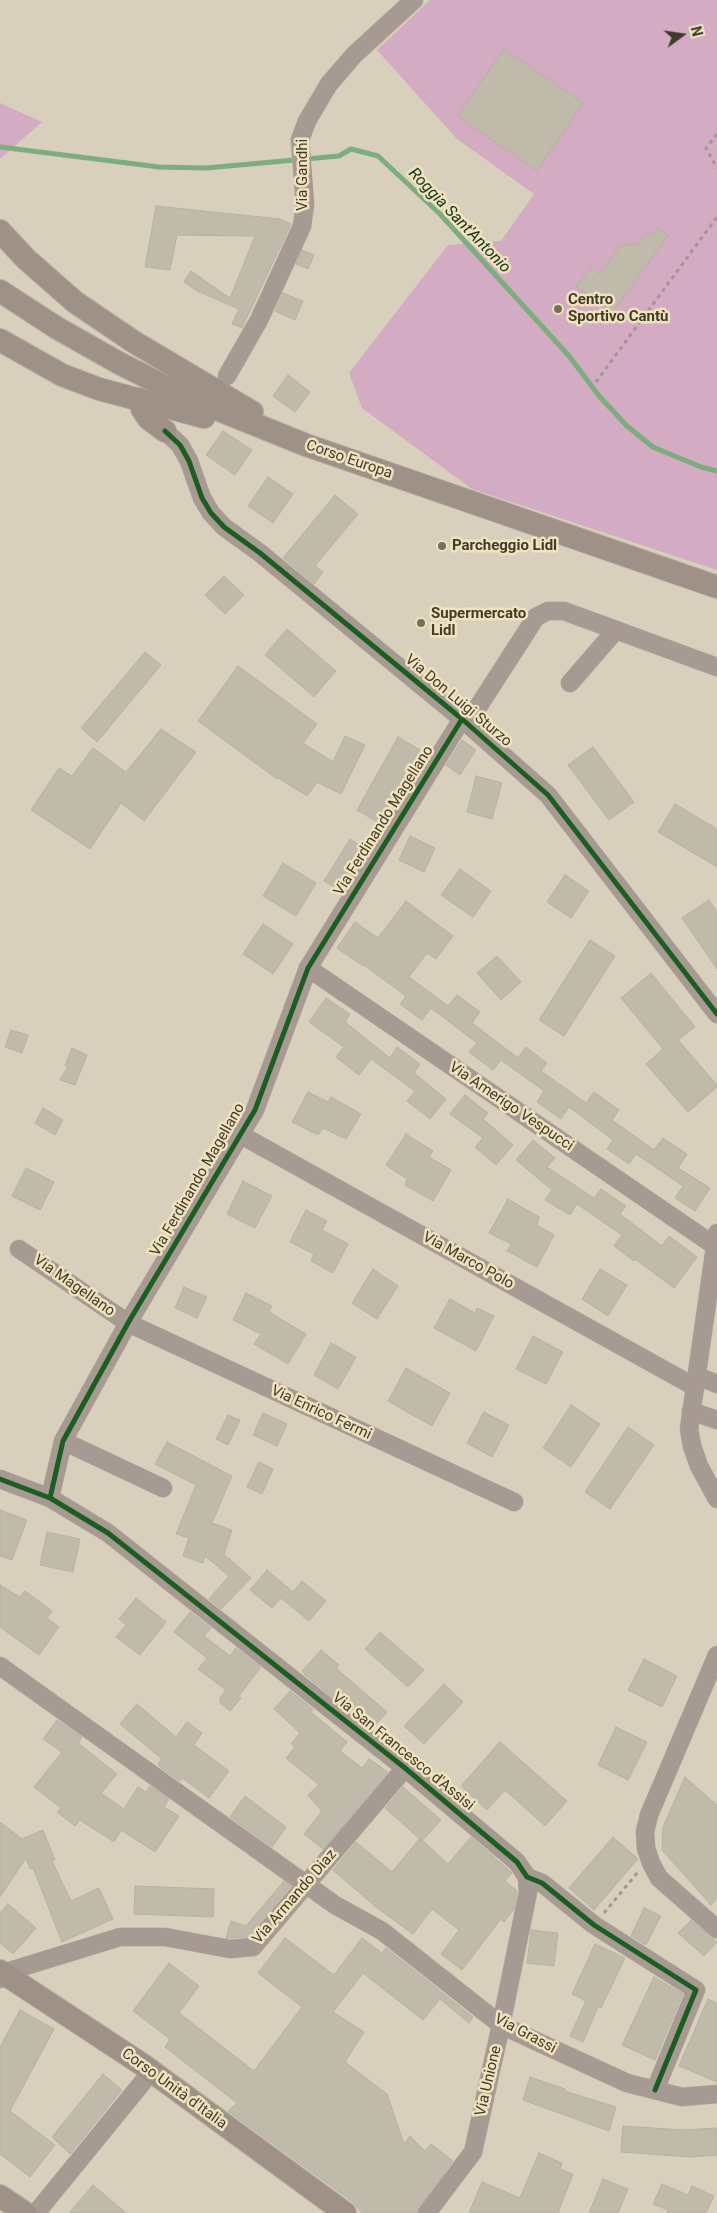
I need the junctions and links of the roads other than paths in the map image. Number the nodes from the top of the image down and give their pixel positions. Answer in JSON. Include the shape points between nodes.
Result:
{"nodes":[{"id":1,"x":414,"y":0,"type":"edge"},
{"id":2,"x":0,"y":232,"type":"edge"},
{"id":3,"x":8,"y":297,"type":"edge"},
{"id":4,"x":0,"y":340,"type":"edge"},
{"id":5,"x":223,"y":383,"type":"junction"},
{"id":6,"x":140,"y":399,"type":"junction"},
{"id":7,"x":165,"y":430,"type":"joint"},
{"id":8,"x":306,"y":445,"type":"junction"},
{"id":9,"x":717,"y":587,"type":"edge"},
{"id":10,"x":616,"y":630,"type":"junction"},
{"id":11,"x":717,"y":667,"type":"edge"},
{"id":12,"x":570,"y":683,"type":"dead end"},
{"id":13,"x":464,"y":722,"type":"junction"},
{"id":14,"x":308,"y":968,"type":"junction"},
{"id":15,"x":717,"y":1014,"type":"edge"},
{"id":16,"x":241,"y":1135,"type":"junction"},
{"id":17,"x":716,"y":1240,"type":"edge"},
{"id":18,"x":20,"y":1249,"type":"dead end"},
{"id":19,"x":128,"y":1324,"type":"junction"},
{"id":20,"x":696,"y":1381,"type":"junction"},
{"id":21,"x":717,"y":1384,"type":"edge"},
{"id":22,"x":691,"y":1411,"type":"junction"},
{"id":23,"x":717,"y":1420,"type":"edge"},
{"id":24,"x":63,"y":1441,"type":"junction"},
{"id":25,"x":0,"y":1479,"type":"edge"},
{"id":26,"x":163,"y":1488,"type":"dead end"},
{"id":27,"x":50,"y":1498,"type":"junction"},
{"id":28,"x":717,"y":1498,"type":"edge"},
{"id":29,"x":514,"y":1502,"type":"dead end"},
{"id":30,"x":717,"y":1655,"type":"edge"},
{"id":31,"x":0,"y":1666,"type":"edge"},
{"id":32,"x":406,"y":1768,"type":"junction"},
{"id":33,"x":527,"y":1877,"type":"junction"},
{"id":34,"x":307,"y":1885,"type":"junction"},
{"id":35,"x":717,"y":1929,"type":"edge"},
{"id":36,"x":1,"y":1974,"type":"edge"},
{"id":37,"x":501,"y":2025,"type":"junction"},
{"id":38,"x":151,"y":2072,"type":"junction"},
{"id":39,"x":655,"y":2090,"type":"junction"},
{"id":40,"x":717,"y":2094,"type":"edge"},
{"id":41,"x":0,"y":2196,"type":"edge"},
{"id":42,"x":25,"y":2213,"type":"edge"},
{"id":43,"x":36,"y":2213,"type":"edge"},
{"id":44,"x":345,"y":2213,"type":"edge"},
{"id":45,"x":427,"y":2213,"type":"edge"}],
"edges":[{"from":1,"to":5,"type":"street","name":"Via Gandhi","via":[[354,55],[329,84],[307,121],[300,140],[305,204],[302,226],[259,320]]},
{"from":2,"to":5,"type":"main road","via":[[75,302],[134,342]]},
{"from":3,"to":8,"type":"main road","name":"Corso Europa","via":[[119,364],[182,395]]},
{"from":4,"to":6,"type":"main road","via":[[62,375],[98,389]]},
{"from":5,"to":8,"type":"main road"},
{"from":6,"to":7,"type":"main road","via":[[149,419]]},
{"from":6,"to":8,"type":"main road"},
{"from":7,"to":13,"type":"street","name":"Via Don Luigi Sturzo","via":[[190,461],[202,498],[224,527],[260,553]]},
{"from":8,"to":9,"type":"main road","name":"Corso Europa"},
{"from":10,"to":11,"type":"street","name":"Via Ferdinando Magellano"},
{"from":10,"to":12,"type":"street"},
{"from":10,"to":13,"type":"street","name":"Via Ferdinando Magellano","via":[[564,611],[548,611],[536,617]]},
{"from":13,"to":14,"type":"street","name":"Via Ferdinando Magellano"},
{"from":13,"to":15,"type":"street","name":"Via Don Luigi Sturzo","via":[[548,795]]},
{"from":14,"to":16,"type":"street","name":"Via Ferdinando Magellano","via":[[255,1110]]},
{"from":14,"to":17,"type":"street","name":"Via Amerigo Vespucci"},
{"from":16,"to":19,"type":"street","name":"Via Ferdinando Magellano"},
{"from":16,"to":20,"type":"street","name":"Via Marco Polo"},
{"from":17,"to":20,"type":"street"},
{"from":18,"to":19,"type":"street","name":"Via Magellano"},
{"from":19,"to":24,"type":"street","name":"Via Ferdinando Magellano"},
{"from":19,"to":29,"type":"street","name":"Via Enrico Fermi"},
{"from":20,"to":21,"type":"street","name":"Via Marco Polo"},
{"from":20,"to":22,"type":"street"},
{"from":22,"to":23,"type":"street"},
{"from":22,"to":28,"type":"street","via":[[692,1446]]},
{"from":24,"to":26,"type":"street"},
{"from":24,"to":27,"type":"street","name":"Via Ferdinando Magellano"},
{"from":25,"to":27,"type":"street","name":"Via San Francesco d'Assisi"},
{"from":27,"to":32,"type":"street","name":"Via San Francesco d'Assisi","via":[[108,1533]]},
{"from":30,"to":35,"type":"street","via":[[649,1815],[645,1832],[646,1848],[659,1878]]},
{"from":31,"to":34,"type":"street","name":"Via Grassi"},
{"from":32,"to":33,"type":"street","name":"Via San Francesco d'Assisi","via":[[517,1862]]},
{"from":32,"to":34,"type":"street","name":"Via Armando Diaz"},
{"from":33,"to":37,"type":"street","name":"Via Unione","via":[[528,1892]]},
{"from":33,"to":39,"type":"street","name":"Via San Francesco d'Assisi","via":[[542,1883],[594,1925],[696,1990]]},
{"from":34,"to":36,"type":"street","name":"Via Armando Diaz","via":[[253,1947],[230,1949],[165,1937],[120,1937]]},
{"from":34,"to":37,"type":"street","name":"Via Grassi","via":[[382,1931]]},
{"from":36,"to":38,"type":"main road","name":"Corso Unità d'Italia"},
{"from":37,"to":39,"type":"street","name":"Via Grassi","via":[[627,2084]]},
{"from":37,"to":45,"type":"street","name":"Via Unione","via":[[472,2152]]},
{"from":38,"to":43,"type":"street"},
{"from":38,"to":44,"type":"main road","name":"Corso Unità d'Italia"},
{"from":39,"to":40,"type":"street","name":"Via Grassi","via":[[682,2097]]},
{"from":41,"to":42,"type":"main road"}]}
